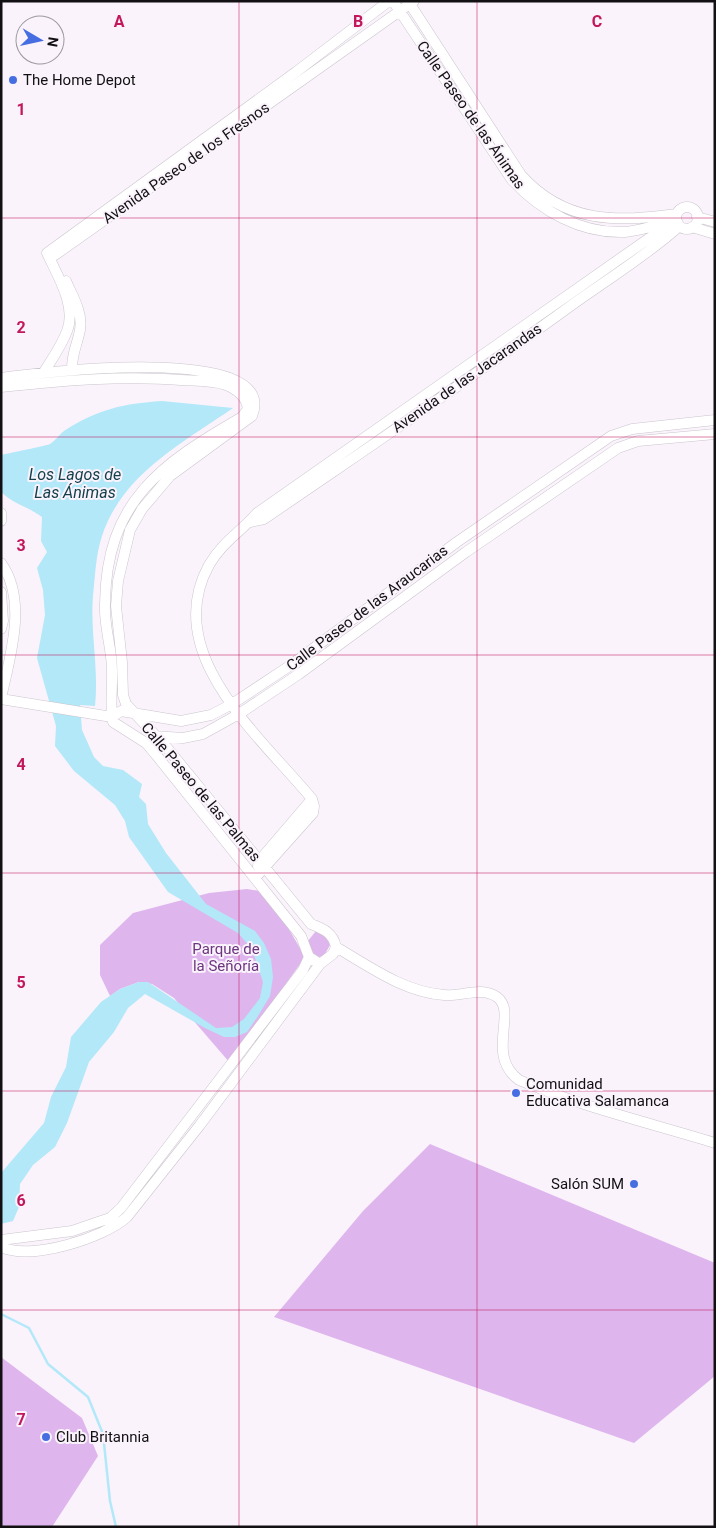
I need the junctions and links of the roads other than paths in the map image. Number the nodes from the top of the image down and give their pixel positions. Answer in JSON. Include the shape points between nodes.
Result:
{"nodes":[{"id":1,"x":389,"y":1,"type":"edge"},
{"id":2,"x":393,"y":1,"type":"edge"},
{"id":3,"x":411,"y":2,"type":"edge"},
{"id":4,"x":400,"y":12,"type":"junction"},
{"id":5,"x":678,"y":221,"type":"junction"},
{"id":6,"x":695,"y":222,"type":"junction"},
{"id":7,"x":715,"y":222,"type":"edge"},
{"id":8,"x":635,"y":230,"type":"junction"},
{"id":9,"x":715,"y":234,"type":"edge"},
{"id":10,"x":639,"y":246,"type":"junction"},
{"id":11,"x":51,"y":254,"type":"junction"},
{"id":12,"x":72,"y":369,"type":"junction"},
{"id":13,"x":44,"y":372,"type":"junction"},
{"id":14,"x":1,"y":378,"type":"edge"},
{"id":15,"x":1,"y":387,"type":"edge"},
{"id":16,"x":715,"y":420,"type":"edge"},
{"id":17,"x":715,"y":434,"type":"edge"},
{"id":18,"x":1,"y":513,"type":"edge"},
{"id":19,"x":1,"y":521,"type":"edge"},
{"id":20,"x":250,"y":522,"type":"junction"},
{"id":21,"x":1,"y":563,"type":"edge"},
{"id":22,"x":1,"y":592,"type":"edge"},
{"id":23,"x":1,"y":629,"type":"edge"},
{"id":24,"x":1,"y":698,"type":"edge"},
{"id":25,"x":232,"y":704,"type":"junction"},
{"id":26,"x":136,"y":713,"type":"junction"},
{"id":27,"x":239,"y":714,"type":"junction"},
{"id":28,"x":112,"y":717,"type":"junction"},
{"id":29,"x":131,"y":732,"type":"junction"},
{"id":30,"x":155,"y":736,"type":"junction"},
{"id":31,"x":262,"y":865,"type":"junction"},
{"id":32,"x":255,"y":878,"type":"junction"},
{"id":33,"x":336,"y":947,"type":"junction"},
{"id":34,"x":309,"y":957,"type":"junction"},
{"id":35,"x":320,"y":964,"type":"junction"},
{"id":36,"x":209,"y":1094,"type":"junction"},
{"id":37,"x":218,"y":1101,"type":"junction"},
{"id":38,"x":715,"y":1143,"type":"edge"},
{"id":39,"x":1,"y":1240,"type":"edge"},
{"id":40,"x":1,"y":1247,"type":"edge"}],
"edges":[{"from":1,"to":11,"type":"street","name":"Avenida Paseo de los Fresnos"},
{"from":2,"to":4,"type":"street","name":"Calle Paseo de las Ánimas"},
{"from":3,"to":4,"type":"street","name":"Avenida Paseo de los Fresnos"},
{"from":3,"to":5,"type":"street","name":"Calle Paseo de las Ánimas","via":[[532,188],[578,212],[606,219]]},
{"from":4,"to":8,"type":"street","name":"Calle Paseo de las Ánimas","via":[[512,180],[525,194],[544,208],[583,227],[606,231]]},
{"from":4,"to":11,"type":"street","name":"Avenida Paseo de los Fresnos"},
{"from":5,"to":6,"type":"street","via":[[686,228]]},
{"from":5,"to":6,"type":"street","via":[[681,209],[688,207],[695,210]]},
{"from":5,"to":8,"type":"street","name":"Calle Paseo de las Ánimas"},
{"from":5,"to":10,"type":"street","name":"Avenida de las Jacarandas"},
{"from":5,"to":20,"type":"street","name":"Avenida de las Jacarandas","via":[[656,247],[486,367],[264,519]]},
{"from":6,"to":7,"type":"street"},
{"from":6,"to":9,"type":"street"},
{"from":8,"to":10,"type":"street","via":[[641,233]]},
{"from":10,"to":20,"type":"street","name":"Avenida de las Jacarandas","via":[[257,513]]},
{"from":11,"to":12,"type":"street","via":[[79,311],[80,331],[72,352]]},
{"from":11,"to":13,"type":"street","via":[[70,320],[68,331]]},
{"from":12,"to":13,"type":"street","name":"Calle Paseo de las Palmas"},
{"from":12,"to":26,"type":"street","name":"Calle Paseo de las Palmas","via":[[157,367],[213,373],[242,384],[255,401],[252,416],[246,423],[170,476],[130,530],[118,580],[116,606],[124,700]]},
{"from":13,"to":14,"type":"street","name":"Calle Paseo de las Palmas"},
{"from":15,"to":28,"type":"street","via":[[158,378],[212,382],[237,391],[246,403],[248,410],[242,417],[163,468],[137,496],[120,525],[112,548],[104,604],[112,664]]},
{"from":16,"to":25,"type":"street","name":"Calle Paseo de las Araucarias","via":[[632,429],[611,436]]},
{"from":17,"to":27,"type":"street","name":"Calle Paseo de las Araucarias","via":[[638,441],[618,448]]},
{"from":18,"to":19,"type":"street"},
{"from":20,"to":25,"type":"street","name":"Avenida de las Jacarandas","via":[[222,545],[208,567],[197,608],[200,647],[216,683]]},
{"from":21,"to":24,"type":"street","via":[[13,593],[16,620]]},
{"from":22,"to":23,"type":"street"},
{"from":24,"to":28,"type":"street","name":"Calle Paseo de las Araucarias"},
{"from":25,"to":26,"type":"street","name":"Calle Paseo de las Araucarias","via":[[211,715],[181,721]]},
{"from":25,"to":27,"type":"street","name":"Avenida de las Jacarandas"},
{"from":26,"to":28,"type":"street","name":"Calle Paseo de las Araucarias","via":[[121,711]]},
{"from":26,"to":30,"type":"street","name":"Calle Paseo de las Palmas"},
{"from":27,"to":30,"type":"street","name":"Calle Paseo de las Araucarias","via":[[203,734],[183,738]]},
{"from":27,"to":31,"type":"street","name":"Avenida de las Jacarandas","via":[[312,798],[314,806],[313,813]]},
{"from":28,"to":29,"type":"street","name":"Calle Paseo de las Palmas","via":[[122,729]]},
{"from":29,"to":30,"type":"street","name":"Calle Paseo de las Araucarias"},
{"from":29,"to":32,"type":"street","name":"Calle Paseo de las Palmas","via":[[146,743]]},
{"from":30,"to":31,"type":"street","name":"Calle Paseo de las Palmas"},
{"from":31,"to":32,"type":"street"},
{"from":31,"to":33,"type":"street","name":"Calle Paseo de las Palmas","via":[[311,924],[334,938]]},
{"from":32,"to":34,"type":"street","name":"Calle Paseo de las Palmas","via":[[301,936]]},
{"from":33,"to":35,"type":"street","via":[[333,954]]},
{"from":33,"to":38,"type":"street","via":[[412,989],[448,996],[480,992],[501,1002],[504,1009],[503,1062],[519,1080],[599,1110]]},
{"from":34,"to":35,"type":"street"},
{"from":34,"to":36,"type":"street","via":[[303,970]]},
{"from":35,"to":37,"type":"street"},
{"from":36,"to":37,"type":"street"},
{"from":36,"to":39,"type":"street","via":[[110,1218],[72,1231]]},
{"from":37,"to":40,"type":"street","via":[[117,1226],[92,1238],[51,1248]]}]}
